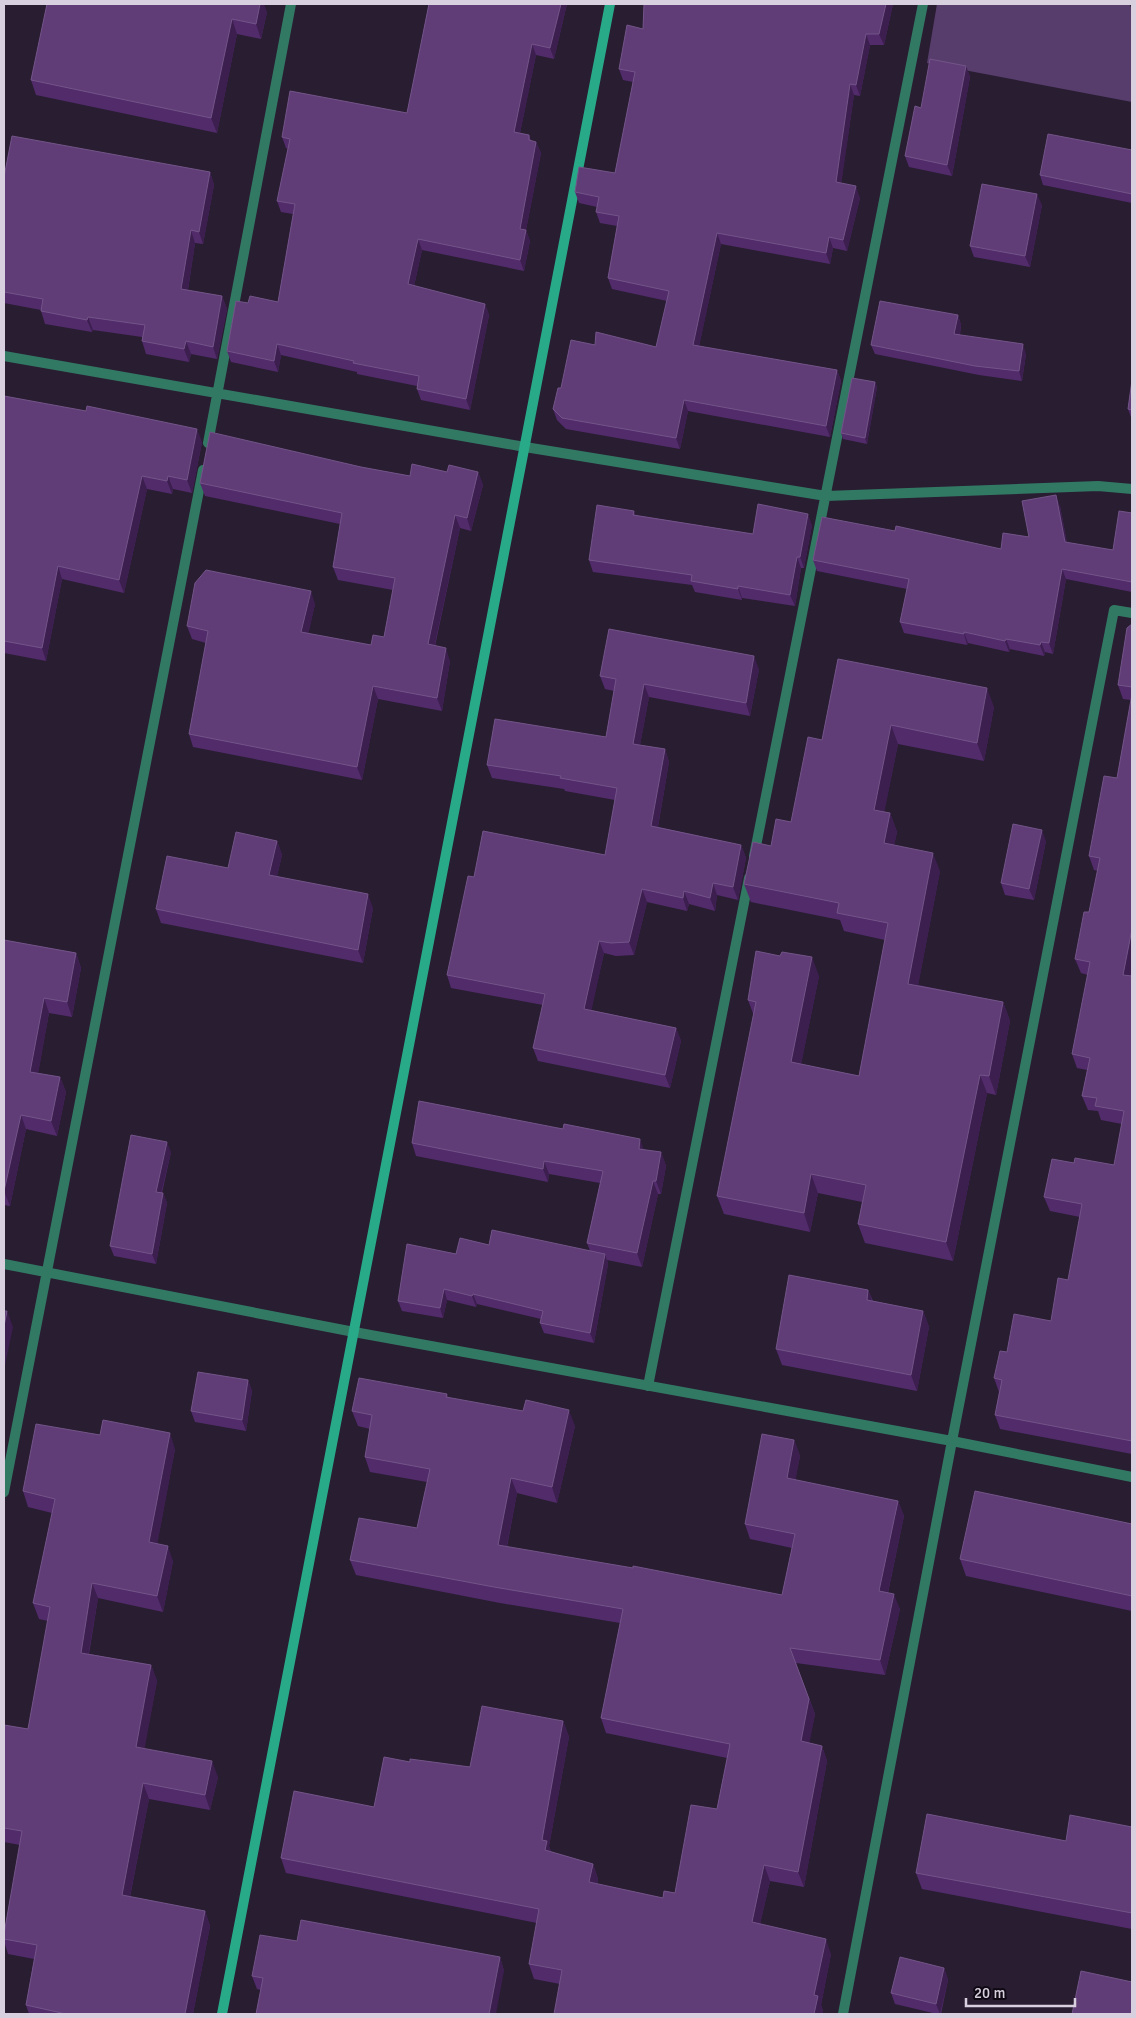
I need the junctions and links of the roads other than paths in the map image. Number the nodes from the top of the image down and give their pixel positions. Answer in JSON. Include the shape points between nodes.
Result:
{"nodes":[{"id":1,"x":291,"y":4,"type":"edge"},
{"id":2,"x":610,"y":4,"type":"edge"},
{"id":3,"x":923,"y":4,"type":"edge"},
{"id":4,"x":4,"y":356,"type":"edge"},
{"id":5,"x":218,"y":393,"type":"junction"},
{"id":6,"x":525,"y":447,"type":"junction"},
{"id":7,"x":1132,"y":489,"type":"edge"},
{"id":8,"x":826,"y":496,"type":"junction"},
{"id":9,"x":1132,"y":612,"type":"edge"},
{"id":10,"x":4,"y":1264,"type":"edge"},
{"id":11,"x":46,"y":1272,"type":"junction"},
{"id":12,"x":354,"y":1332,"type":"junction"},
{"id":13,"x":648,"y":1386,"type":"junction"},
{"id":14,"x":952,"y":1441,"type":"junction"},
{"id":15,"x":1132,"y":1477,"type":"edge"},
{"id":16,"x":4,"y":1492,"type":"edge"},
{"id":17,"x":222,"y":2014,"type":"edge"},
{"id":18,"x":843,"y":2014,"type":"edge"}],
"edges":[{"from":1,"to":5,"type":"street"},
{"from":2,"to":6,"type":"street"},
{"from":3,"to":8,"type":"street"},
{"from":4,"to":5,"type":"street"},
{"from":5,"to":6,"type":"street"},
{"from":5,"to":11,"type":"street"},
{"from":6,"to":8,"type":"street"},
{"from":6,"to":12,"type":"street"},
{"from":7,"to":8,"type":"street","via":[[1098,486]]},
{"from":8,"to":13,"type":"street"},
{"from":9,"to":14,"type":"street","via":[[1114,610]]},
{"from":10,"to":11,"type":"street"},
{"from":11,"to":12,"type":"street"},
{"from":11,"to":16,"type":"street"},
{"from":12,"to":13,"type":"street"},
{"from":12,"to":17,"type":"street"},
{"from":13,"to":14,"type":"street"},
{"from":14,"to":15,"type":"street"},
{"from":14,"to":18,"type":"street"}]}
